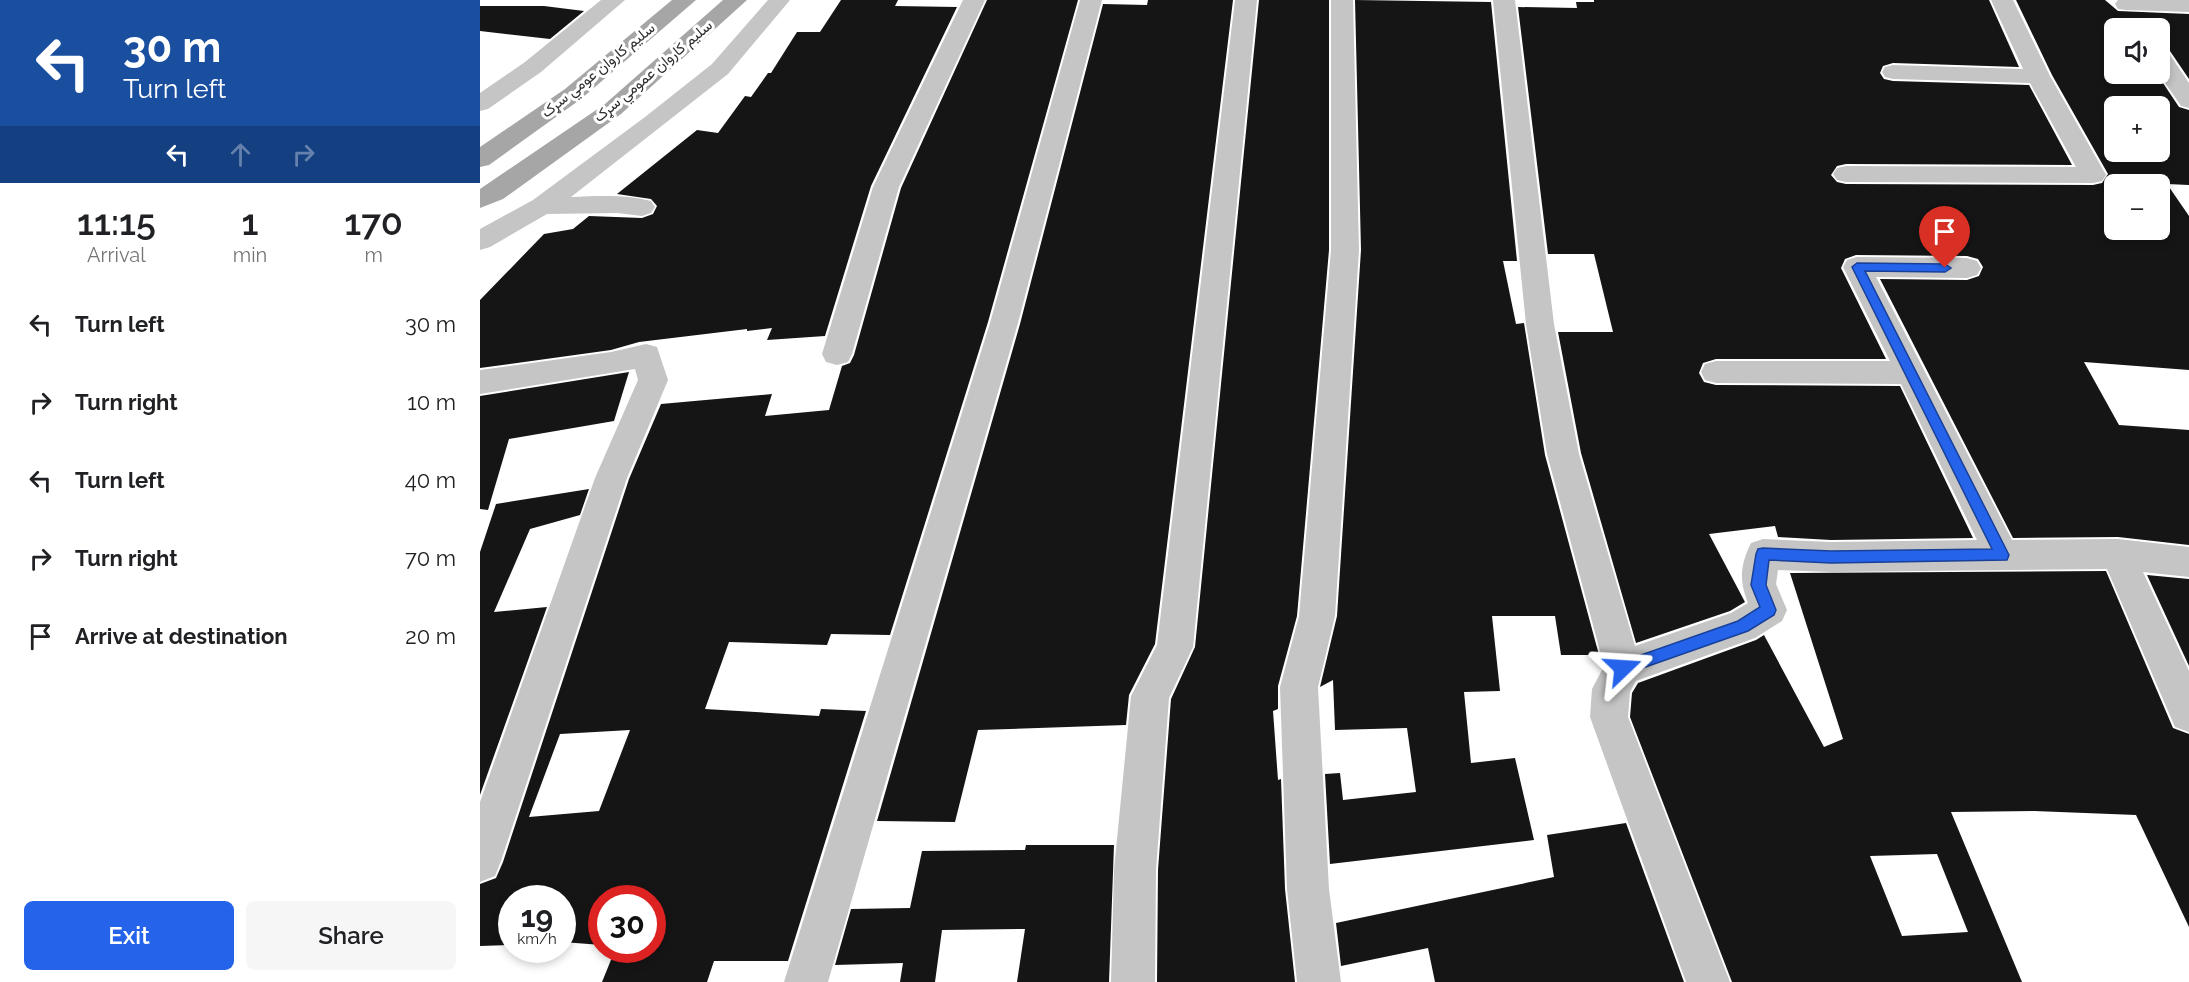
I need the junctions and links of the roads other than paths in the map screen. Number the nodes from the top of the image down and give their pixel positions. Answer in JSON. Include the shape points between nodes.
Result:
{"nodes":[{"id":1,"x":614,"y":0,"type":"edge"},
{"id":2,"x":685,"y":0,"type":"edge"},
{"id":3,"x":735,"y":0,"type":"edge"},
{"id":4,"x":779,"y":0,"type":"edge"},
{"id":5,"x":974,"y":0,"type":"edge"},
{"id":6,"x":1091,"y":0,"type":"edge"},
{"id":7,"x":1246,"y":0,"type":"edge"},
{"id":8,"x":1342,"y":0,"type":"edge"},
{"id":9,"x":1504,"y":0,"type":"edge"},
{"id":10,"x":2002,"y":0,"type":"edge"},
{"id":11,"x":2124,"y":2,"type":"edge"},
{"id":12,"x":2189,"y":6,"type":"edge"},
{"id":13,"x":2135,"y":18,"type":"edge"},
{"id":14,"x":2170,"y":71,"type":"edge"},
{"id":15,"x":1893,"y":72,"type":"dead end"},
{"id":16,"x":2038,"y":76,"type":"junction"},
{"id":17,"x":2187,"y":96,"type":"edge"},
{"id":18,"x":480,"y":104,"type":"edge"},
{"id":19,"x":480,"y":159,"type":"edge"},
{"id":20,"x":1846,"y":174,"type":"dead end"},
{"id":21,"x":480,"y":200,"type":"edge"},
{"id":22,"x":542,"y":206,"type":"junction"},
{"id":23,"x":642,"y":207,"type":"dead end"},
{"id":24,"x":480,"y":241,"type":"edge"},
{"id":25,"x":1967,"y":268,"type":"dead end"},
{"id":26,"x":837,"y":354,"type":"dead end"},
{"id":27,"x":1716,"y":372,"type":"dead end"},
{"id":28,"x":1911,"y":373,"type":"junction"},
{"id":29,"x":480,"y":382,"type":"edge"},
{"id":30,"x":2118,"y":554,"type":"junction"},
{"id":31,"x":2002,"y":555,"type":"junction"},
{"id":32,"x":2189,"y":562,"type":"edge"},
{"id":33,"x":1623,"y":668,"type":"junction"},
{"id":34,"x":2189,"y":714,"type":"edge"},
{"id":35,"x":480,"y":861,"type":"edge"},
{"id":36,"x":806,"y":982,"type":"edge"},
{"id":37,"x":1133,"y":982,"type":"edge"},
{"id":38,"x":1319,"y":982,"type":"edge"},
{"id":39,"x":1708,"y":982,"type":"edge"}],
"edges":[{"from":1,"to":18,"type":"street","via":[[533,67]]},
{"from":2,"to":19,"type":"main road","name":"سلیم کاروان عومي سړک","via":[[573,94]]},
{"from":3,"to":21,"type":"main road","name":"سلیم کاروان عمومي سړک","via":[[613,109]]},
{"from":4,"to":22,"type":"street","via":[[720,69]]},
{"from":5,"to":26,"type":"street","via":[[886,187]]},
{"from":6,"to":36,"type":"street","via":[[1004,323]]},
{"from":7,"to":37,"type":"street","via":[[1175,647],[1150,696],[1135,870]]},
{"from":8,"to":38,"type":"street","via":[[1345,250],[1317,616],[1299,687],[1308,889]]},
{"from":9,"to":33,"type":"street","via":[[1540,324],[1563,454]]},
{"from":10,"to":16,"type":"street"},
{"from":11,"to":12,"type":"street"},
{"from":11,"to":13,"type":"street"},
{"from":14,"to":17,"type":"street"},
{"from":15,"to":16,"type":"street"},
{"from":16,"to":20,"type":"street","via":[[2093,175]]},
{"from":22,"to":23,"type":"street"},
{"from":22,"to":24,"type":"street"},
{"from":25,"to":28,"type":"street","via":[[1857,267]]},
{"from":27,"to":28,"type":"street"},
{"from":28,"to":31,"type":"street"},
{"from":29,"to":35,"type":"street","via":[[646,355],[653,380],[612,478]]},
{"from":30,"to":31,"type":"street"},
{"from":30,"to":32,"type":"street"},
{"from":30,"to":34,"type":"street"},
{"from":31,"to":33,"type":"street","via":[[1763,554],[1758,585],[1769,610],[1742,626]]},
{"from":33,"to":39,"type":"street","via":[[1611,689],[1609,717]]}]}
